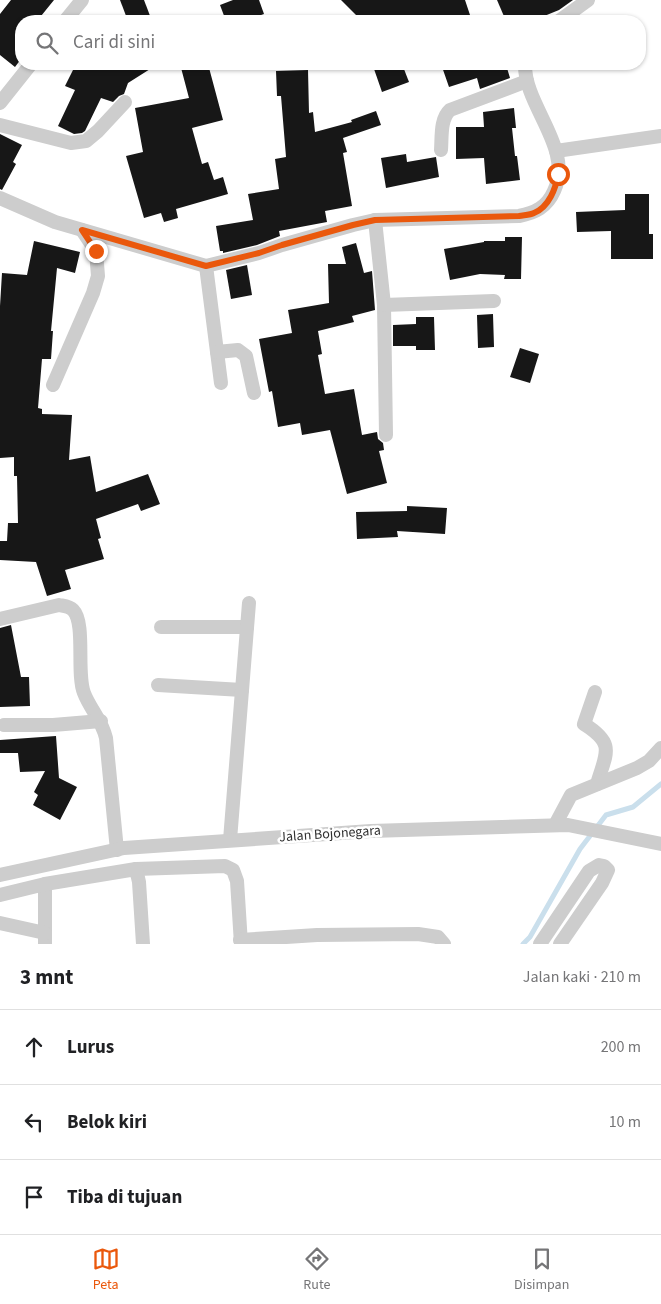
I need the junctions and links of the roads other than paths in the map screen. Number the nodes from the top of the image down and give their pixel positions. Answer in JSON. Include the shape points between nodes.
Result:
{"nodes":[{"id":1,"x":82,"y":0,"type":"edge"},
{"id":2,"x":588,"y":0,"type":"edge"},
{"id":3,"x":70,"y":15,"type":"edge"},
{"id":4,"x":567,"y":15,"type":"edge"},
{"id":5,"x":26,"y":70,"type":"edge"},
{"id":6,"x":525,"y":70,"type":"edge"},
{"id":7,"x":527,"y":81,"type":"junction"},
{"id":8,"x":125,"y":102,"type":"dead end"},
{"id":9,"x":0,"y":103,"type":"edge"},
{"id":10,"x":0,"y":125,"type":"edge"},
{"id":11,"x":661,"y":136,"type":"edge"},
{"id":12,"x":441,"y":150,"type":"dead end"},
{"id":13,"x":556,"y":151,"type":"junction"},
{"id":14,"x":0,"y":198,"type":"edge"},
{"id":15,"x":375,"y":220,"type":"junction"},
{"id":16,"x":82,"y":230,"type":"junction"},
{"id":17,"x":206,"y":266,"type":"junction"},
{"id":18,"x":494,"y":301,"type":"dead end"},
{"id":19,"x":384,"y":305,"type":"junction"},
{"id":20,"x":217,"y":352,"type":"junction"},
{"id":21,"x":221,"y":382,"type":"dead end"},
{"id":22,"x":53,"y":385,"type":"dead end"},
{"id":23,"x":254,"y":393,"type":"dead end"},
{"id":24,"x":386,"y":435,"type":"dead end"},
{"id":25,"x":249,"y":603,"type":"dead end"},
{"id":26,"x":0,"y":619,"type":"edge"},
{"id":27,"x":161,"y":627,"type":"dead end"},
{"id":28,"x":247,"y":627,"type":"junction"},
{"id":29,"x":158,"y":685,"type":"dead end"},
{"id":30,"x":242,"y":690,"type":"junction"},
{"id":31,"x":595,"y":692,"type":"dead end"},
{"id":32,"x":100,"y":721,"type":"junction"},
{"id":33,"x":4,"y":725,"type":"dead end"},
{"id":34,"x":661,"y":748,"type":"edge"},
{"id":35,"x":597,"y":784,"type":"junction"},
{"id":36,"x":562,"y":825,"type":"junction"},
{"id":37,"x":230,"y":840,"type":"junction"},
{"id":38,"x":661,"y":844,"type":"edge"},
{"id":39,"x":117,"y":850,"type":"junction"},
{"id":40,"x":136,"y":868,"type":"junction"},
{"id":41,"x":0,"y":875,"type":"edge"},
{"id":42,"x":45,"y":884,"type":"junction"},
{"id":43,"x":0,"y":895,"type":"edge"},
{"id":44,"x":0,"y":923,"type":"edge"},
{"id":45,"x":318,"y":934,"type":"junction"},
{"id":46,"x":45,"y":939,"type":"edge"},
{"id":47,"x":240,"y":942,"type":"edge"},
{"id":48,"x":142,"y":944,"type":"edge"},
{"id":49,"x":305,"y":944,"type":"edge"},
{"id":50,"x":444,"y":944,"type":"edge"},
{"id":51,"x":540,"y":944,"type":"edge"},
{"id":52,"x":560,"y":944,"type":"edge"}],
"edges":[{"from":1,"to":3,"type":"street"},
{"from":2,"to":4,"type":"street"},
{"from":5,"to":9,"type":"street"},
{"from":6,"to":7,"type":"street"},
{"from":7,"to":12,"type":"street","via":[[445,114]]},
{"from":7,"to":13,"type":"street"},
{"from":8,"to":10,"type":"street","via":[[86,141],[71,143]]},
{"from":11,"to":13,"type":"street"},
{"from":13,"to":15,"type":"street","via":[[557,184],[547,203],[536,213],[510,217]]},
{"from":14,"to":16,"type":"street"},
{"from":15,"to":17,"type":"street"},
{"from":15,"to":19,"type":"street"},
{"from":16,"to":17,"type":"street"},
{"from":16,"to":22,"type":"street","via":[[96,251],[98,276]]},
{"from":17,"to":20,"type":"street"},
{"from":18,"to":19,"type":"street"},
{"from":19,"to":24,"type":"street"},
{"from":20,"to":21,"type":"street"},
{"from":20,"to":23,"type":"street","via":[[238,350],[246,356]]},
{"from":25,"to":28,"type":"street"},
{"from":26,"to":32,"type":"street","via":[[59,605],[74,610],[79,627],[82,685],[87,701]]},
{"from":27,"to":28,"type":"street"},
{"from":28,"to":30,"type":"street"},
{"from":29,"to":30,"type":"street"},
{"from":30,"to":37,"type":"street"},
{"from":31,"to":35,"type":"street","via":[[584,724],[605,741]]},
{"from":32,"to":33,"type":"street"},
{"from":32,"to":39,"type":"street","via":[[106,738]]},
{"from":34,"to":35,"type":"street","via":[[649,761]]},
{"from":35,"to":36,"type":"street","via":[[571,795]]},
{"from":36,"to":37,"type":"street","name":"Jalan Bojonegara","via":[[371,831]]},
{"from":36,"to":38,"type":"street","name":"Jalan Bojonegara"},
{"from":37,"to":39,"type":"street","name":"Jalan Bojonegara"},
{"from":39,"to":41,"type":"street","name":"Jalan Bojonegara"},
{"from":40,"to":42,"type":"street"},
{"from":40,"to":47,"type":"street","via":[[225,866],[233,870],[237,881]]},
{"from":40,"to":48,"type":"street"},
{"from":42,"to":43,"type":"street"},
{"from":42,"to":46,"type":"street"},
{"from":44,"to":46,"type":"street"},
{"from":45,"to":47,"type":"street"},
{"from":45,"to":49,"type":"street"},
{"from":45,"to":50,"type":"street","via":[[418,934],[438,937]]},
{"from":51,"to":52,"type":"street","via":[[589,871],[598,865],[604,866],[608,870],[602,883]]}]}
